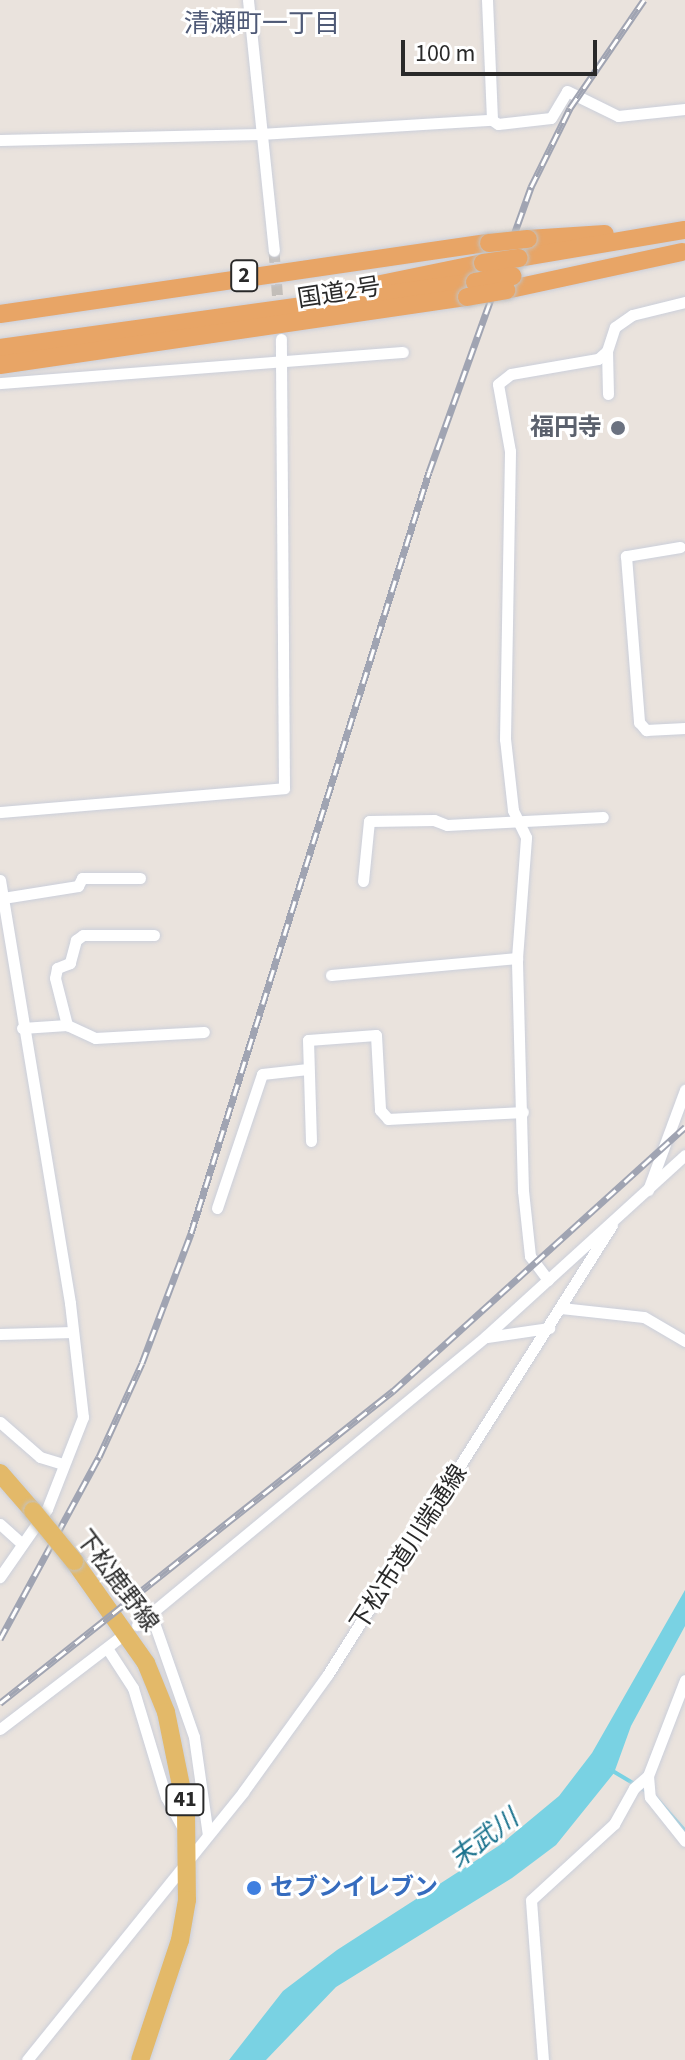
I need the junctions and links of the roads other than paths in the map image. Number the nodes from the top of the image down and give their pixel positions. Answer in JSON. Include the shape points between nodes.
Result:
{"nodes":[{"id":1,"x":248,"y":0,"type":"edge"},
{"id":2,"x":487,"y":0,"type":"edge"},
{"id":3,"x":685,"y":109,"type":"edge"},
{"id":4,"x":492,"y":120,"type":"junction"},
{"id":5,"x":260,"y":134,"type":"junction"},
{"id":6,"x":0,"y":140,"type":"edge"},
{"id":7,"x":685,"y":230,"type":"edge"},
{"id":8,"x":274,"y":251,"type":"tunnel mouth"},
{"id":9,"x":684,"y":252,"type":"edge"},
{"id":10,"x":513,"y":275,"type":"junction"},
{"id":11,"x":471,"y":290,"type":"junction"},
{"id":12,"x":685,"y":302,"type":"edge"},
{"id":13,"x":303,"y":304,"type":"junction"},
{"id":14,"x":0,"y":314,"type":"edge"},
{"id":15,"x":281,"y":339,"type":"dead end"},
{"id":16,"x":0,"y":348,"type":"edge"},
{"id":17,"x":607,"y":351,"type":"junction"},
{"id":18,"x":403,"y":352,"type":"dead end"},
{"id":19,"x":281,"y":361,"type":"junction"},
{"id":20,"x":0,"y":365,"type":"edge"},
{"id":21,"x":0,"y":383,"type":"edge"},
{"id":22,"x":608,"y":394,"type":"dead end"},
{"id":23,"x":680,"y":547,"type":"dead end"},
{"id":24,"x":685,"y":728,"type":"edge"},
{"id":25,"x":0,"y":812,"type":"edge"},
{"id":26,"x":603,"y":817,"type":"dead end"},
{"id":27,"x":517,"y":820,"type":"junction"},
{"id":28,"x":140,"y":878,"type":"dead end"},
{"id":29,"x":0,"y":880,"type":"edge"},
{"id":30,"x":363,"y":881,"type":"dead end"},
{"id":31,"x":3,"y":898,"type":"junction"},
{"id":32,"x":154,"y":935,"type":"dead end"},
{"id":33,"x":517,"y":958,"type":"junction"},
{"id":34,"x":331,"y":975,"type":"dead end"},
{"id":35,"x":67,"y":1025,"type":"junction"},
{"id":36,"x":22,"y":1028,"type":"junction"},
{"id":37,"x":204,"y":1032,"type":"dead end"},
{"id":38,"x":308,"y":1069,"type":"junction"},
{"id":39,"x":685,"y":1090,"type":"edge"},
{"id":40,"x":523,"y":1112,"type":"junction"},
{"id":41,"x":311,"y":1141,"type":"dead end"},
{"id":42,"x":685,"y":1155,"type":"edge"},
{"id":43,"x":648,"y":1190,"type":"junction"},
{"id":44,"x":217,"y":1208,"type":"dead end"},
{"id":45,"x":612,"y":1225,"type":"junction"},
{"id":46,"x":548,"y":1280,"type":"junction"},
{"id":47,"x":561,"y":1308,"type":"junction"},
{"id":48,"x":549,"y":1328,"type":"junction"},
{"id":49,"x":73,"y":1332,"type":"junction"},
{"id":50,"x":0,"y":1334,"type":"edge"},
{"id":51,"x":486,"y":1336,"type":"junction"},
{"id":52,"x":685,"y":1341,"type":"edge"},
{"id":53,"x":0,"y":1422,"type":"edge"},
{"id":54,"x":63,"y":1464,"type":"junction"},
{"id":55,"x":0,"y":1473,"type":"edge"},
{"id":56,"x":0,"y":1524,"type":"edge"},
{"id":57,"x":22,"y":1544,"type":"junction"},
{"id":58,"x":0,"y":1577,"type":"edge"},
{"id":59,"x":151,"y":1614,"type":"junction"},
{"id":60,"x":137,"y":1625,"type":"dead end"},
{"id":61,"x":119,"y":1638,"type":"dead end"},
{"id":62,"x":107,"y":1648,"type":"junction"},
{"id":63,"x":685,"y":1680,"type":"edge"},
{"id":64,"x":0,"y":1729,"type":"edge"},
{"id":65,"x":641,"y":1781,"type":"junction"},
{"id":66,"x":208,"y":1835,"type":"junction"},
{"id":67,"x":188,"y":1838,"type":"junction"},
{"id":68,"x":685,"y":1841,"type":"edge"},
{"id":69,"x":189,"y":1861,"type":"junction"},
{"id":70,"x":27,"y":2060,"type":"edge"},
{"id":71,"x":140,"y":2060,"type":"edge"},
{"id":72,"x":543,"y":2060,"type":"edge"}],
"edges":[{"from":1,"to":5,"type":"street"},
{"from":2,"to":4,"type":"street"},
{"from":3,"to":4,"type":"street","via":[[618,116],[567,91],[551,118],[498,124]]},
{"from":4,"to":5,"type":"street"},
{"from":5,"to":6,"type":"street"},
{"from":5,"to":8,"type":"street"},
{"from":7,"to":10,"type":"highway","name":"国道2号","number":"2"},
{"from":7,"to":14,"type":"highway","name":"国道2号","number":"2","bridge":true,"via":[[489,243]]},
{"from":9,"to":10,"type":"highway","name":"国道2号","number":"2"},
{"from":10,"to":11,"type":"highway","name":"国道2号","number":"2","bridge":true},
{"from":10,"to":13,"type":"highway","name":"国道2号","number":"2","bridge":true,"via":[[483,263]]},
{"from":11,"to":13,"type":"highway","name":"国道2号","number":"2"},
{"from":11,"to":20,"type":"highway","name":"国道2号","number":"2"},
{"from":12,"to":17,"type":"street","via":[[621,319]]},
{"from":13,"to":16,"type":"highway","name":"国道2号","number":"2"},
{"from":15,"to":19,"type":"street"},
{"from":17,"to":22,"type":"street"},
{"from":17,"to":27,"type":"street","via":[[598,359],[511,374],[498,384],[510,451],[505,739]]},
{"from":18,"to":19,"type":"street"},
{"from":19,"to":21,"type":"street"},
{"from":19,"to":25,"type":"street","via":[[284,788]]},
{"from":23,"to":24,"type":"street","via":[[626,556],[639,722],[646,730]]},
{"from":26,"to":27,"type":"street"},
{"from":27,"to":30,"type":"street","via":[[447,825],[434,820],[369,821]]},
{"from":27,"to":33,"type":"street","via":[[526,837]]},
{"from":28,"to":31,"type":"street","via":[[82,878],[78,886]]},
{"from":29,"to":31,"type":"street"},
{"from":31,"to":36,"type":"street"},
{"from":32,"to":35,"type":"street","via":[[83,935],[76,940],[70,963],[57,968],[55,978]]},
{"from":33,"to":34,"type":"street"},
{"from":33,"to":40,"type":"street"},
{"from":35,"to":36,"type":"street"},
{"from":35,"to":37,"type":"street","via":[[95,1038]]},
{"from":36,"to":49,"type":"street"},
{"from":38,"to":40,"type":"street","via":[[308,1040],[376,1035],[380,1110],[388,1119]]},
{"from":38,"to":41,"type":"street"},
{"from":38,"to":44,"type":"street","via":[[262,1074]]},
{"from":39,"to":43,"type":"street"},
{"from":40,"to":46,"type":"street","via":[[530,1256]]},
{"from":42,"to":43,"type":"street"},
{"from":43,"to":45,"type":"street"},
{"from":45,"to":46,"type":"street"},
{"from":45,"to":47,"type":"street","name":"下松市道川端通線"},
{"from":46,"to":51,"type":"street"},
{"from":47,"to":48,"type":"street","name":"下松市道川端通線"},
{"from":47,"to":52,"type":"street","via":[[644,1317]]},
{"from":48,"to":51,"type":"street"},
{"from":48,"to":66,"type":"street","name":"下松市道川端通線","via":[[328,1674]]},
{"from":49,"to":50,"type":"street"},
{"from":49,"to":54,"type":"street","via":[[83,1417]]},
{"from":51,"to":59,"type":"street"},
{"from":53,"to":54,"type":"street","via":[[40,1457]]},
{"from":54,"to":57,"type":"street","via":[[47,1509]]},
{"from":55,"to":67,"type":"main road","name":"下松鹿野線","number":"41","bridge":true,"via":[[74,1561],[146,1663],[179,1762]]},
{"from":56,"to":57,"type":"street"},
{"from":57,"to":58,"type":"street"},
{"from":59,"to":60,"type":"street"},
{"from":59,"to":66,"type":"street","via":[[191,1723]]},
{"from":61,"to":62,"type":"street"},
{"from":62,"to":64,"type":"street"},
{"from":62,"to":67,"type":"street","via":[[138,1699],[166,1797]]},
{"from":63,"to":65,"type":"street"},
{"from":65,"to":68,"type":"street"},
{"from":65,"to":72,"type":"street","via":[[614,1824],[531,1900]]},
{"from":66,"to":69,"type":"street","name":"下松市道川端通線"},
{"from":67,"to":69,"type":"main road","name":"下松鹿野線","number":"41"},
{"from":69,"to":70,"type":"street","name":"下松市道川端通線"},
{"from":69,"to":71,"type":"main road","name":"下松鹿野線","number":"41","via":[[180,1940]]}]}
